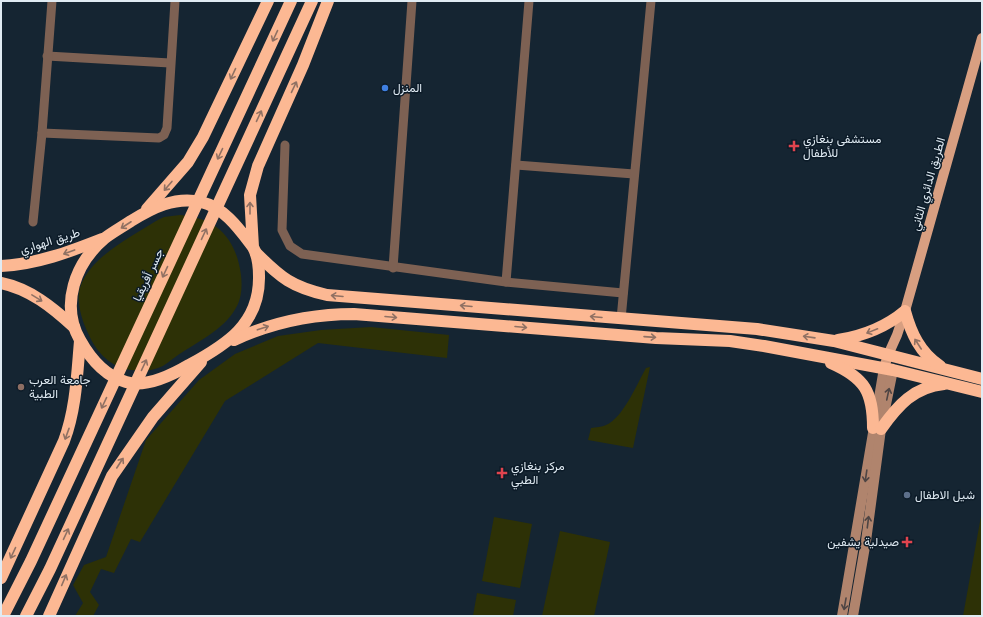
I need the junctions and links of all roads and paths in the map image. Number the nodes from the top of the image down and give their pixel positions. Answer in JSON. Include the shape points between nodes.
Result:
{"nodes":[{"id":1,"x":52,"y":1,"type":"edge"},
{"id":2,"x":175,"y":1,"type":"edge"},
{"id":3,"x":268,"y":1,"type":"edge"},
{"id":4,"x":291,"y":1,"type":"edge"},
{"id":5,"x":328,"y":1,"type":"edge"},
{"id":6,"x":412,"y":1,"type":"edge"},
{"id":7,"x":528,"y":1,"type":"edge"},
{"id":8,"x":651,"y":1,"type":"edge"},
{"id":9,"x":310,"y":5,"type":"edge"},
{"id":10,"x":982,"y":38,"type":"edge"},
{"id":11,"x":47,"y":56,"type":"junction"},
{"id":12,"x":170,"y":63,"type":"junction"},
{"id":13,"x":42,"y":133,"type":"junction"},
{"id":14,"x":285,"y":145,"type":"dead end"},
{"id":15,"x":516,"y":165,"type":"junction"},
{"id":16,"x":634,"y":174,"type":"junction"},
{"id":17,"x":143,"y":214,"type":"junction"},
{"id":18,"x":33,"y":222,"type":"dead end"},
{"id":19,"x":105,"y":238,"type":"junction"},
{"id":20,"x":254,"y":250,"type":"junction"},
{"id":21,"x":1,"y":266,"type":"edge"},
{"id":22,"x":393,"y":268,"type":"junction"},
{"id":23,"x":506,"y":282,"type":"junction"},
{"id":24,"x":1,"y":283,"type":"edge"},
{"id":25,"x":623,"y":293,"type":"junction"},
{"id":26,"x":905,"y":311,"type":"junction"},
{"id":27,"x":621,"y":318,"type":"junction"},
{"id":28,"x":74,"y":327,"type":"junction"},
{"id":29,"x":80,"y":340,"type":"junction"},
{"id":30,"x":834,"y":340,"type":"junction"},
{"id":31,"x":227,"y":343,"type":"junction"},
{"id":32,"x":812,"y":354,"type":"junction"},
{"id":33,"x":207,"y":355,"type":"junction"},
{"id":34,"x":892,"y":356,"type":"junction"},
{"id":35,"x":889,"y":369,"type":"junction"},
{"id":36,"x":944,"y":369,"type":"junction"},
{"id":37,"x":982,"y":379,"type":"edge"},
{"id":38,"x":948,"y":383,"type":"junction"},
{"id":39,"x":982,"y":392,"type":"edge"},
{"id":40,"x":877,"y":428,"type":"junction"},
{"id":41,"x":1,"y":578,"type":"edge"},
{"id":42,"x":3,"y":616,"type":"edge"},
{"id":43,"x":26,"y":616,"type":"edge"},
{"id":44,"x":49,"y":616,"type":"edge"},
{"id":45,"x":842,"y":616,"type":"edge"},
{"id":46,"x":853,"y":616,"type":"edge"}],
"edges":[{"from":1,"to":11,"type":"street"},
{"from":2,"to":12,"type":"street"},
{"from":3,"to":17,"type":"highway","one_way":true,"via":[[203,137],[188,162]]},
{"from":4,"to":42,"type":"highway","name":"جسر أفريقيا","one_way":true,"via":[[31,561]]},
{"from":20,"to":5,"type":"highway","one_way":true,"via":[[250,195],[258,166]]},
{"from":6,"to":22,"type":"street"},
{"from":7,"to":15,"type":"street"},
{"from":8,"to":16,"type":"street"},
{"from":43,"to":9,"type":"highway","one_way":true,"via":[[50,570]]},
{"from":10,"to":26,"type":"main road","name":"الطريق الدائري الثاني"},
{"from":11,"to":12,"type":"street"},
{"from":11,"to":13,"type":"street"},
{"from":12,"to":13,"type":"street","via":[[166,128],[164,135],[159,138]]},
{"from":13,"to":18,"type":"street"},
{"from":14,"to":22,"type":"street","via":[[282,230],[290,246],[311,257]]},
{"from":15,"to":16,"type":"street"},
{"from":15,"to":23,"type":"street"},
{"from":16,"to":25,"type":"street"},
{"from":17,"to":19,"type":"highway","one_way":true},
{"from":17,"to":20,"type":"highway","via":[[165,203],[181,200],[202,202],[223,213],[238,227]]},
{"from":19,"to":21,"type":"highway","name":"طريق الهواري","one_way":true,"via":[[47,259],[21,265]]},
{"from":19,"to":28,"type":"highway","via":[[77,272],[70,309]]},
{"from":27,"to":20,"type":"highway","one_way":true,"via":[[327,295],[305,290],[288,282]]},
{"from":20,"to":31,"type":"highway","via":[[259,265],[256,300],[250,317]]},
{"from":22,"to":23,"type":"street"},
{"from":23,"to":25,"type":"street"},
{"from":24,"to":28,"type":"highway","one_way":true,"via":[[17,287],[36,297]]},
{"from":25,"to":27,"type":"street"},
{"from":26,"to":30,"type":"highway","one_way":true,"via":[[872,331]]},
{"from":26,"to":34,"type":"main road","name":"الطريق الدائري الثاني"},
{"from":36,"to":26,"type":"highway","one_way":true,"via":[[930,359],[918,345]]},
{"from":30,"to":27,"type":"highway","one_way":true,"via":[[757,329]]},
{"from":28,"to":29,"type":"highway"},
{"from":29,"to":33,"type":"highway","via":[[108,374],[127,382],[161,378]]},
{"from":29,"to":41,"type":"highway","one_way":true,"via":[[71,423]]},
{"from":30,"to":34,"type":"highway"},
{"from":31,"to":32,"type":"highway","one_way":true,"via":[[252,331],[300,317],[354,314],[656,338],[730,341]]},
{"from":31,"to":33,"type":"highway"},
{"from":32,"to":35,"type":"highway"},
{"from":32,"to":40,"type":"highway","via":[[845,369],[863,385],[873,406]]},
{"from":44,"to":33,"type":"highway","one_way":true,"via":[[112,476],[153,417]]},
{"from":34,"to":35,"type":"main road","name":"الطريق الدائري الثاني"},
{"from":34,"to":36,"type":"highway"},
{"from":35,"to":38,"type":"highway"},
{"from":35,"to":40,"type":"main road"},
{"from":36,"to":37,"type":"highway"},
{"from":38,"to":39,"type":"highway"},
{"from":38,"to":40,"type":"highway","via":[[932,385],[917,391],[904,400]]},
{"from":40,"to":45,"type":"main road","one_way":true},
{"from":46,"to":40,"type":"main road","one_way":true,"via":[[866,541]]}]}
